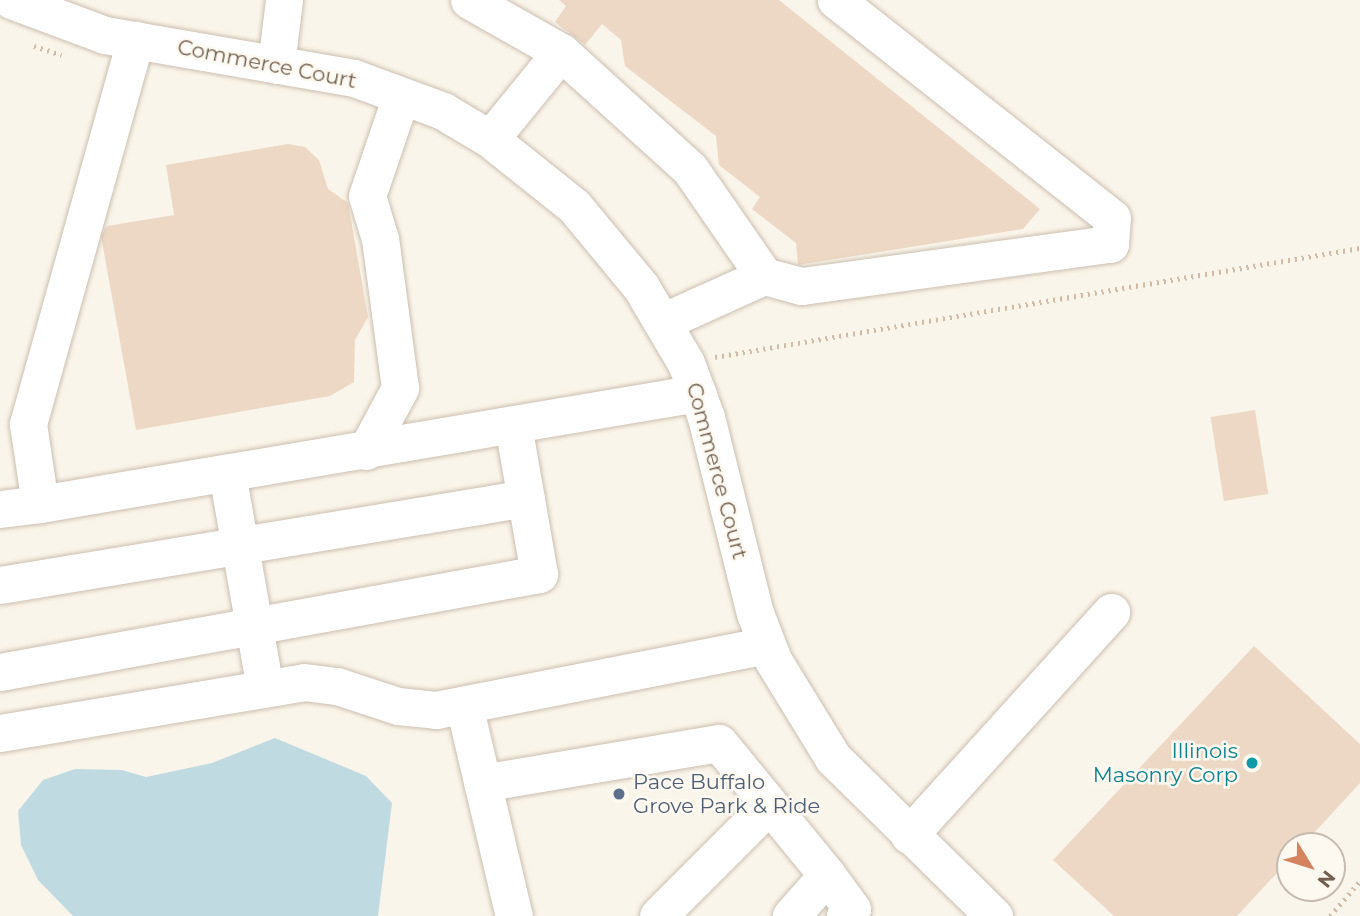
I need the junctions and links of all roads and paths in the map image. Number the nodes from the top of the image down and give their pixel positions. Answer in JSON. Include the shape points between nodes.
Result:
{"nodes":[{"id":1,"x":10,"y":0,"type":"edge"},
{"id":2,"x":284,"y":0,"type":"edge"},
{"id":3,"x":469,"y":0,"type":"edge"},
{"id":4,"x":836,"y":0,"type":"edge"},
{"id":5,"x":135,"y":40,"type":"junction"},
{"id":6,"x":30,"y":44,"type":"dead end"},
{"id":7,"x":561,"y":52,"type":"junction"},
{"id":8,"x":76,"y":57,"type":"dead end"},
{"id":9,"x":276,"y":65,"type":"junction"},
{"id":10,"x":401,"y":96,"type":"junction"},
{"id":11,"x":490,"y":139,"type":"junction"},
{"id":12,"x":764,"y":276,"type":"junction"},
{"id":13,"x":662,"y":322,"type":"junction"},
{"id":14,"x":698,"y":393,"type":"junction"},
{"id":15,"x":513,"y":425,"type":"junction"},
{"id":16,"x":366,"y":451,"type":"junction"},
{"id":17,"x":228,"y":473,"type":"junction"},
{"id":18,"x":526,"y":498,"type":"junction"},
{"id":19,"x":40,"y":504,"type":"junction"},
{"id":20,"x":0,"y":509,"type":"edge"},
{"id":21,"x":240,"y":545,"type":"junction"},
{"id":22,"x":0,"y":584,"type":"edge"},
{"id":23,"x":1111,"y":612,"type":"dead end"},
{"id":24,"x":254,"y":626,"type":"junction"},
{"id":25,"x":768,"y":645,"type":"junction"},
{"id":26,"x":0,"y":672,"type":"edge"},
{"id":27,"x":265,"y":689,"type":"junction"},
{"id":28,"x":464,"y":705,"type":"junction"},
{"id":29,"x":0,"y":733,"type":"edge"},
{"id":30,"x":482,"y":783,"type":"junction"},
{"id":31,"x":769,"y":805,"type":"junction"},
{"id":32,"x":909,"y":835,"type":"junction"},
{"id":33,"x":827,"y":875,"type":"junction"},
{"id":34,"x":1360,"y":881,"type":"edge"},
{"id":35,"x":971,"y":908,"type":"edge"},
{"id":36,"x":514,"y":916,"type":"edge"},
{"id":37,"x":658,"y":916,"type":"edge"},
{"id":38,"x":790,"y":916,"type":"edge"},
{"id":39,"x":845,"y":916,"type":"edge"},
{"id":40,"x":1330,"y":916,"type":"edge"}],
"edges":[{"from":1,"to":5,"type":"lane","name":"Commerce Court","via":[[105,35]]},
{"from":2,"to":9,"type":"lane"},
{"from":3,"to":7,"type":"lane"},
{"from":4,"to":12,"type":"lane","via":[[1112,218],[1110,244],[802,286]]},
{"from":5,"to":9,"type":"lane","name":"Commerce Court"},
{"from":5,"to":19,"type":"lane","via":[[28,424]]},
{"from":6,"to":8,"type":"path"},
{"from":7,"to":11,"type":"lane"},
{"from":7,"to":12,"type":"lane","via":[[690,169]]},
{"from":9,"to":10,"type":"lane","name":"Commerce Court","via":[[354,78]]},
{"from":10,"to":11,"type":"lane","name":"Commerce Court","via":[[443,111]]},
{"from":10,"to":16,"type":"lane","via":[[367,195],[380,239],[400,388]]},
{"from":11,"to":13,"type":"lane","name":"Commerce Court","via":[[574,206],[614,250]]},
{"from":12,"to":13,"type":"lane"},
{"from":13,"to":14,"type":"lane","name":"Commerce Court"},
{"from":14,"to":15,"type":"lane"},
{"from":14,"to":25,"type":"lane","name":"Commerce Court"},
{"from":15,"to":16,"type":"lane"},
{"from":15,"to":18,"type":"lane"},
{"from":16,"to":17,"type":"lane"},
{"from":17,"to":19,"type":"lane"},
{"from":17,"to":21,"type":"lane"},
{"from":18,"to":21,"type":"lane"},
{"from":18,"to":24,"type":"lane","via":[[539,574]]},
{"from":19,"to":20,"type":"lane"},
{"from":21,"to":22,"type":"lane"},
{"from":21,"to":24,"type":"lane"},
{"from":23,"to":32,"type":"lane"},
{"from":24,"to":26,"type":"lane"},
{"from":24,"to":27,"type":"lane"},
{"from":25,"to":28,"type":"lane"},
{"from":25,"to":32,"type":"lane","name":"Commerce Court","via":[[833,758]]},
{"from":27,"to":28,"type":"lane","via":[[304,682],[337,686],[398,706],[436,710]]},
{"from":27,"to":29,"type":"lane"},
{"from":28,"to":30,"type":"lane"},
{"from":30,"to":31,"type":"lane","via":[[719,743]]},
{"from":30,"to":36,"type":"lane"},
{"from":31,"to":33,"type":"lane"},
{"from":31,"to":37,"type":"lane"},
{"from":32,"to":35,"type":"lane","name":"Commerce Court"},
{"from":33,"to":38,"type":"lane"},
{"from":33,"to":39,"type":"lane","via":[[852,909]]},
{"from":34,"to":40,"type":"path"}]}
